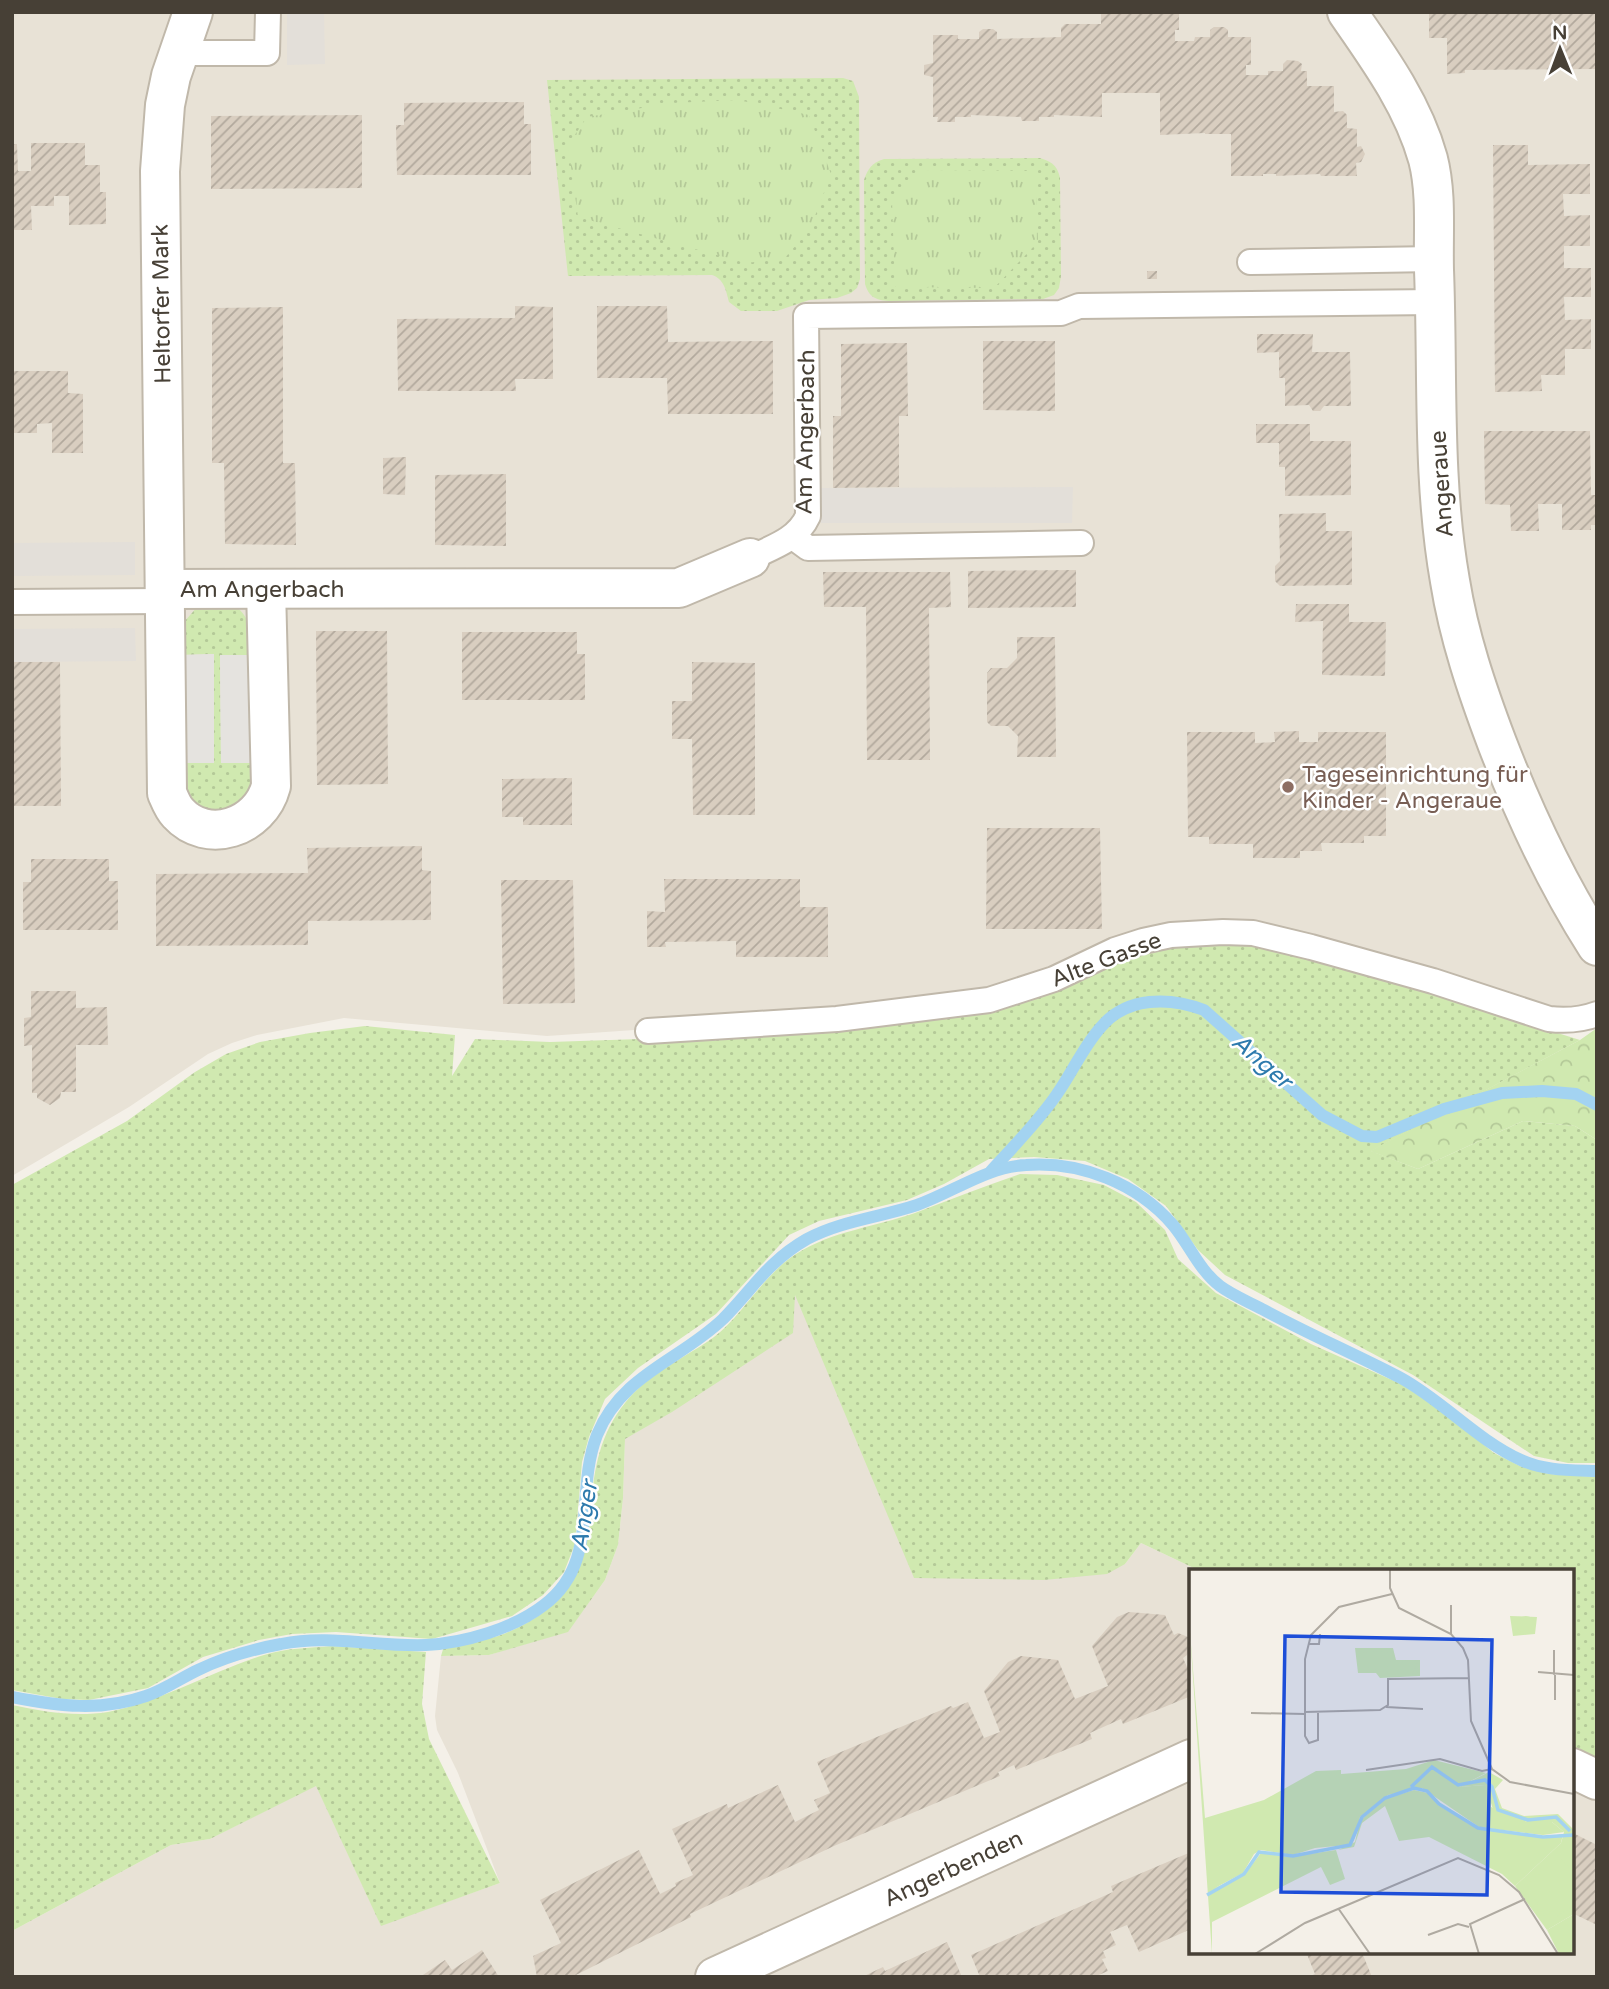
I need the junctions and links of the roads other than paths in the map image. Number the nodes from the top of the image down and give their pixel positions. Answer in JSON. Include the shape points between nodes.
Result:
{"nodes":[{"id":1,"x":193,"y":12,"type":"edge"},
{"id":2,"x":268,"y":12,"type":"edge"},
{"id":3,"x":1347,"y":12,"type":"edge"},
{"id":4,"x":177,"y":53,"type":"junction"},
{"id":5,"x":1434,"y":259,"type":"junction"},
{"id":6,"x":1250,"y":262,"type":"dead end"},
{"id":7,"x":1436,"y":302,"type":"junction"},
{"id":8,"x":793,"y":537,"type":"junction"},
{"id":9,"x":1081,"y":543,"type":"dead end"},
{"id":10,"x":750,"y":558,"type":"joint"},
{"id":11,"x":266,"y":589,"type":"junction"},
{"id":12,"x":165,"y":595,"type":"junction"},
{"id":13,"x":12,"y":602,"type":"edge"},
{"id":14,"x":1597,"y":946,"type":"edge"},
{"id":15,"x":1597,"y":1014,"type":"edge"},
{"id":16,"x":648,"y":1031,"type":"dead end"},
{"id":17,"x":1189,"y":1760,"type":"edge"},
{"id":18,"x":1574,"y":1769,"type":"edge"},
{"id":19,"x":1597,"y":1780,"type":"edge"},
{"id":20,"x":715,"y":1977,"type":"edge"}],
"edges":[{"from":1,"to":4,"type":"street","name":"Heltorfer Mark"},
{"from":2,"to":4,"type":"lane","via":[[267,54]]},
{"from":3,"to":5,"type":"street","name":"Angeraue","via":[[1387,69],[1414,121],[1428,161]]},
{"from":4,"to":12,"type":"street","name":"Heltorfer Mark","via":[[165,105],[160,171]]},
{"from":5,"to":6,"type":"lane"},
{"from":5,"to":7,"type":"street","name":"Angeraue"},
{"from":7,"to":8,"type":"lane","name":"Am Angerbach","via":[[1079,306],[1061,313],[806,316],[808,516]]},
{"from":7,"to":14,"type":"street","name":"Angeraue","via":[[1443,529],[1460,634],[1523,810]]},
{"from":8,"to":9,"type":"lane","via":[[808,548]]},
{"from":8,"to":10,"type":"lane","name":"Am Angerbach"},
{"from":10,"to":11,"type":"street","name":"Am Angerbach","via":[[679,588]]},
{"from":11,"to":12,"type":"street","name":"Am Angerbach"},
{"from":11,"to":12,"type":"street","name":"Heltorfer Mark","via":[[271,786],[257,814],[226,828],[202,828],[187,821],[175,811],[167,793]]},
{"from":12,"to":13,"type":"lane"},
{"from":15,"to":16,"type":"lane","name":"Alte Gasse","via":[[1566,1021],[1549,1019],[1311,947],[1253,933],[1223,932],[1143,941],[1054,979],[989,1000],[837,1019]]},
{"from":17,"to":20,"type":"street","name":"Angerbenden"},
{"from":18,"to":19,"type":"street"}]}
